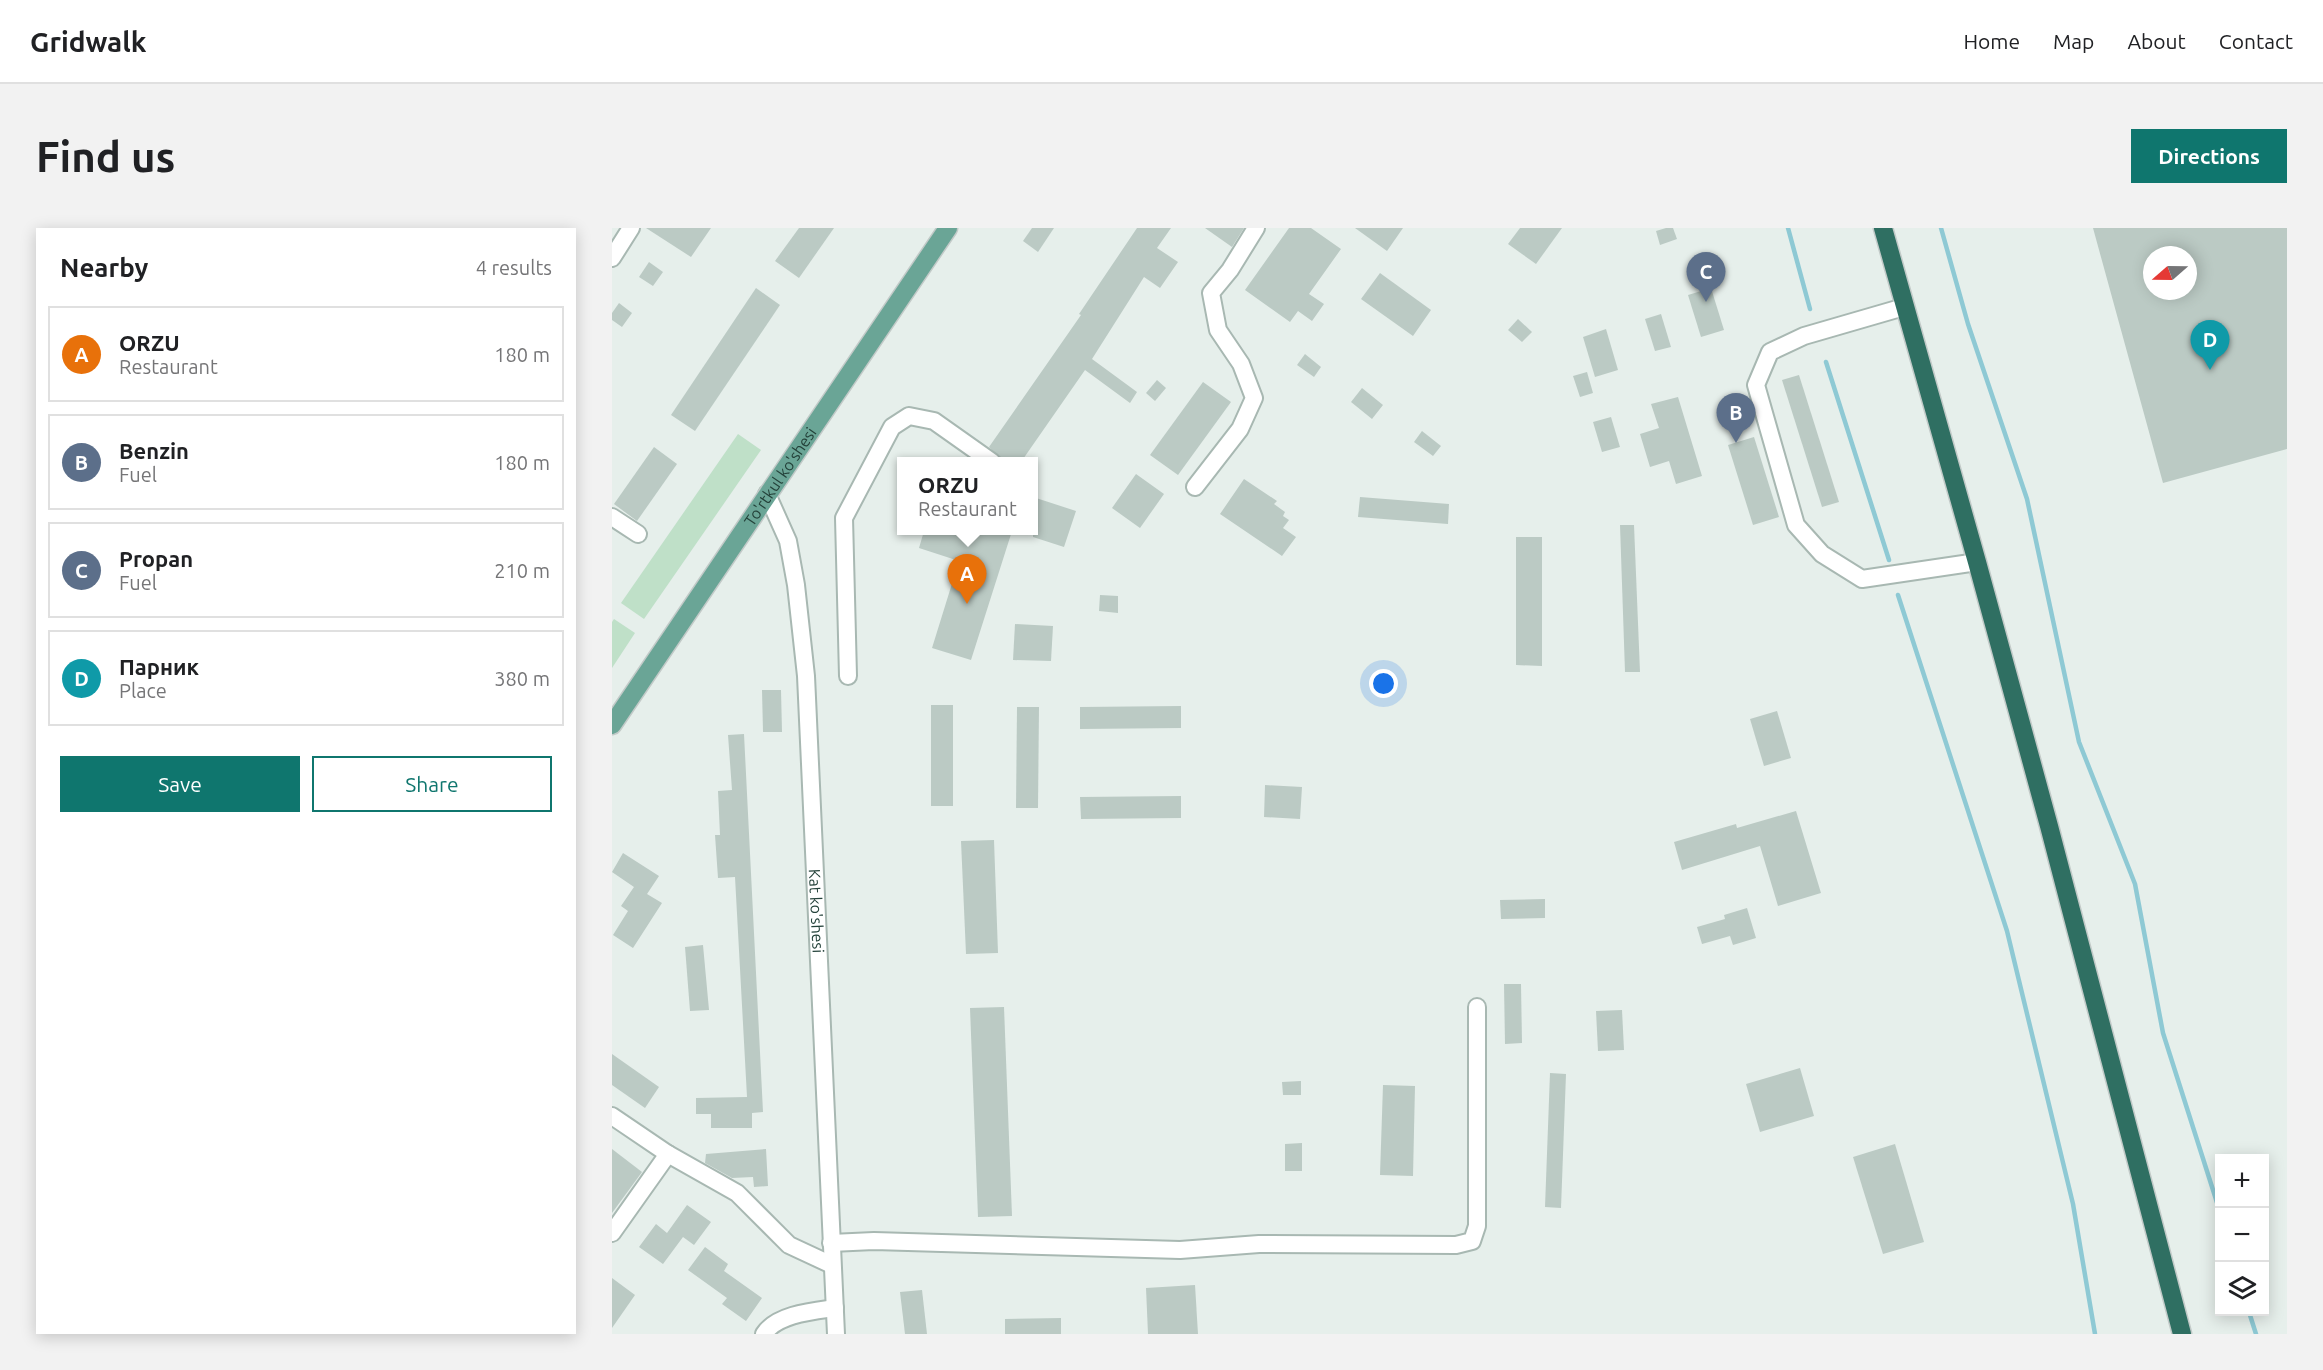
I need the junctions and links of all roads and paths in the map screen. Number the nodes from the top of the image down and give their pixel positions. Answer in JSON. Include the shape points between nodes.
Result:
{"nodes":[{"id":1,"x":631,"y":228,"type":"edge"},
{"id":2,"x":948,"y":228,"type":"edge"},
{"id":3,"x":1256,"y":228,"type":"edge"},
{"id":4,"x":1883,"y":228,"type":"edge"},
{"id":5,"x":612,"y":258,"type":"edge"},
{"id":6,"x":1904,"y":307,"type":"junction"},
{"id":7,"x":985,"y":457,"type":"edge"},
{"id":8,"x":1195,"y":487,"type":"dead end"},
{"id":9,"x":767,"y":494,"type":"junction"},
{"id":10,"x":612,"y":517,"type":"edge"},
{"id":11,"x":638,"y":534,"type":"dead end"},
{"id":12,"x":1977,"y":562,"type":"junction"},
{"id":13,"x":848,"y":676,"type":"dead end"},
{"id":14,"x":612,"y":725,"type":"edge"},
{"id":15,"x":1477,"y":1007,"type":"dead end"},
{"id":16,"x":612,"y":1116,"type":"edge"},
{"id":17,"x":668,"y":1154,"type":"junction"},
{"id":18,"x":612,"y":1233,"type":"edge"},
{"id":19,"x":831,"y":1243,"type":"junction"},
{"id":20,"x":832,"y":1265,"type":"junction"},
{"id":21,"x":835,"y":1308,"type":"junction"},
{"id":22,"x":764,"y":1334,"type":"edge"},
{"id":23,"x":836,"y":1334,"type":"edge"},
{"id":24,"x":2182,"y":1334,"type":"edge"}],
"edges":[{"from":1,"to":5,"type":"street"},
{"from":2,"to":9,"type":"main road","name":"To'rtkul ko'shesi"},
{"from":3,"to":8,"type":"street","via":[[1211,293],[1218,330],[1241,364],[1254,398],[1240,429]]},
{"from":4,"to":6,"type":"highway"},
{"from":6,"to":12,"type":"highway"},
{"from":6,"to":12,"type":"street","via":[[1804,336],[1770,352],[1756,385],[1796,525],[1822,554],[1862,579]]},
{"from":7,"to":13,"type":"street","via":[[934,421],[909,416],[892,427],[844,518]]},
{"from":9,"to":14,"type":"main road","name":"To'rtkul ko'shesi"},
{"from":9,"to":19,"type":"street","name":"Kat ko'shesi","via":[[788,541],[806,676]]},
{"from":10,"to":11,"type":"street"},
{"from":12,"to":24,"type":"highway"},
{"from":15,"to":19,"type":"street","via":[[1477,1226],[1472,1241],[1456,1245],[1259,1244],[1180,1250],[874,1240]]},
{"from":16,"to":17,"type":"street"},
{"from":17,"to":18,"type":"street"},
{"from":17,"to":20,"type":"street","via":[[737,1193],[789,1245]]},
{"from":19,"to":20,"type":"street","name":"Kat ko'shesi"},
{"from":20,"to":21,"type":"street","name":"Kat ko'shesi"},
{"from":21,"to":22,"type":"street","via":[[801,1312],[768,1327]]},
{"from":21,"to":23,"type":"street","name":"Kat ko'shesi"}]}
